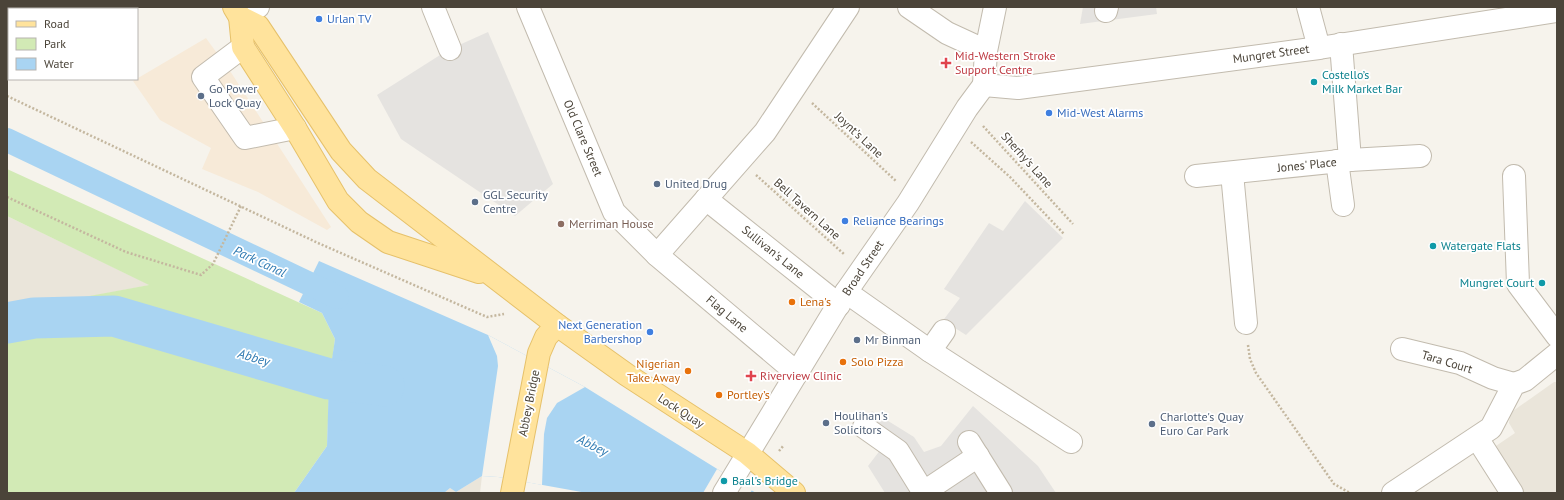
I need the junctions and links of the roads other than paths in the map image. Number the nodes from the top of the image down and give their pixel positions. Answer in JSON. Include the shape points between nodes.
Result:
{"nodes":[{"id":1,"x":433,"y":7,"type":"edge"},
{"id":2,"x":528,"y":7,"type":"edge"},
{"id":3,"x":848,"y":7,"type":"edge"},
{"id":4,"x":908,"y":7,"type":"edge"},
{"id":5,"x":995,"y":7,"type":"edge"},
{"id":6,"x":1308,"y":7,"type":"edge"},
{"id":7,"x":244,"y":10,"type":"edge"},
{"id":8,"x":1557,"y":11,"type":"edge"},
{"id":9,"x":1341,"y":44,"type":"junction"},
{"id":10,"x":243,"y":47,"type":"junction"},
{"id":11,"x":1319,"y":48,"type":"junction"},
{"id":12,"x":450,"y":49,"type":"dead end"},
{"id":13,"x":986,"y":51,"type":"junction"},
{"id":14,"x":984,"y":85,"type":"junction"},
{"id":15,"x":294,"y":128,"type":"junction"},
{"id":16,"x":1420,"y":156,"type":"dead end"},
{"id":17,"x":1343,"y":161,"type":"junction"},
{"id":18,"x":1232,"y":173,"type":"junction"},
{"id":19,"x":1196,"y":176,"type":"dead end"},
{"id":20,"x":1514,"y":176,"type":"dead end"},
{"id":21,"x":706,"y":199,"type":"junction"},
{"id":22,"x":1343,"y":205,"type":"dead end"},
{"id":23,"x":657,"y":255,"type":"junction"},
{"id":24,"x":496,"y":277,"type":"junction"},
{"id":25,"x":842,"y":298,"type":"junction"},
{"id":26,"x":1246,"y":322,"type":"road end"},
{"id":27,"x":557,"y":325,"type":"junction"},
{"id":28,"x":944,"y":331,"type":"dead end"},
{"id":29,"x":1557,"y":336,"type":"edge"},
{"id":30,"x":1402,"y":349,"type":"dead end"},
{"id":31,"x":930,"y":351,"type":"junction"},
{"id":32,"x":1557,"y":354,"type":"edge"},
{"id":33,"x":797,"y":373,"type":"junction"},
{"id":34,"x":1514,"y":384,"type":"junction"},
{"id":35,"x":864,"y":427,"type":"dead end"},
{"id":36,"x":1477,"y":438,"type":"junction"},
{"id":37,"x":1071,"y":442,"type":"dead end"},
{"id":38,"x":747,"y":454,"type":"junction"},
{"id":39,"x":729,"y":484,"type":"edge"},
{"id":40,"x":512,"y":489,"type":"edge"},
{"id":41,"x":794,"y":493,"type":"edge"},
{"id":42,"x":924,"y":493,"type":"edge"},
{"id":43,"x":1001,"y":493,"type":"edge"},
{"id":44,"x":1393,"y":493,"type":"edge"},
{"id":45,"x":1512,"y":493,"type":"edge"}],
"edges":[{"from":1,"to":12,"type":"street"},
{"from":2,"to":23,"type":"street","name":"Old Clare Street","via":[[614,212]]},
{"from":3,"to":21,"type":"street","via":[[765,132]]},
{"from":4,"to":13,"type":"street","via":[[947,33]]},
{"from":5,"to":13,"type":"street"},
{"from":6,"to":11,"type":"street"},
{"from":7,"to":10,"type":"main road"},
{"from":7,"to":24,"type":"main road","name":"Lock Quay","via":[[258,26],[341,151],[367,179]]},
{"from":8,"to":9,"type":"street","name":"Mungret Street"},
{"from":9,"to":11,"type":"street","name":"Mungret Street"},
{"from":9,"to":17,"type":"street","name":"Jones' Place"},
{"from":10,"to":15,"type":"main road"},
{"from":10,"to":15,"type":"street","via":[[202,76],[245,138]]},
{"from":11,"to":14,"type":"street","name":"Mungret Street","via":[[1018,88]]},
{"from":13,"to":14,"type":"street"},
{"from":14,"to":25,"type":"street","name":"Broad Street"},
{"from":15,"to":24,"type":"main road","via":[[338,200],[360,222],[388,242]]},
{"from":16,"to":17,"type":"street"},
{"from":17,"to":18,"type":"street","name":"Jones' Place"},
{"from":17,"to":22,"type":"street"},
{"from":18,"to":19,"type":"street","name":"Jones' Place"},
{"from":18,"to":26,"type":"street"},
{"from":20,"to":29,"type":"street","via":[[1518,284]]},
{"from":21,"to":23,"type":"street"},
{"from":21,"to":25,"type":"street","name":"Sullivan's Lane"},
{"from":23,"to":33,"type":"street","name":"Flag Lane"},
{"from":24,"to":27,"type":"main road","name":"Lock Quay"},
{"from":25,"to":31,"type":"street","name":"Sullivan's Lane"},
{"from":25,"to":33,"type":"street","name":"Broad Street"},
{"from":27,"to":38,"type":"main road","name":"Lock Quay","via":[[627,375]]},
{"from":27,"to":40,"type":"main road","name":"Abbey Bridge","via":[[546,337],[539,353]]},
{"from":28,"to":31,"type":"street"},
{"from":30,"to":34,"type":"street","name":"Tara Court","via":[[1460,363],[1493,378]]},
{"from":31,"to":37,"type":"street","name":"Sullivan's Lane"},
{"from":32,"to":34,"type":"street","via":[[1525,380]]},
{"from":33,"to":38,"type":"street","name":"Broad Street"},
{"from":34,"to":36,"type":"street","via":[[1491,428]]},
{"from":35,"to":42,"type":"street","via":[[898,451]]},
{"from":36,"to":44,"type":"street"},
{"from":36,"to":45,"type":"street"},
{"from":38,"to":39,"type":"street"},
{"from":38,"to":41,"type":"main road","name":"Lock Quay"},
{"from":42,"to":43,"type":"street","via":[[973,449]]}]}
